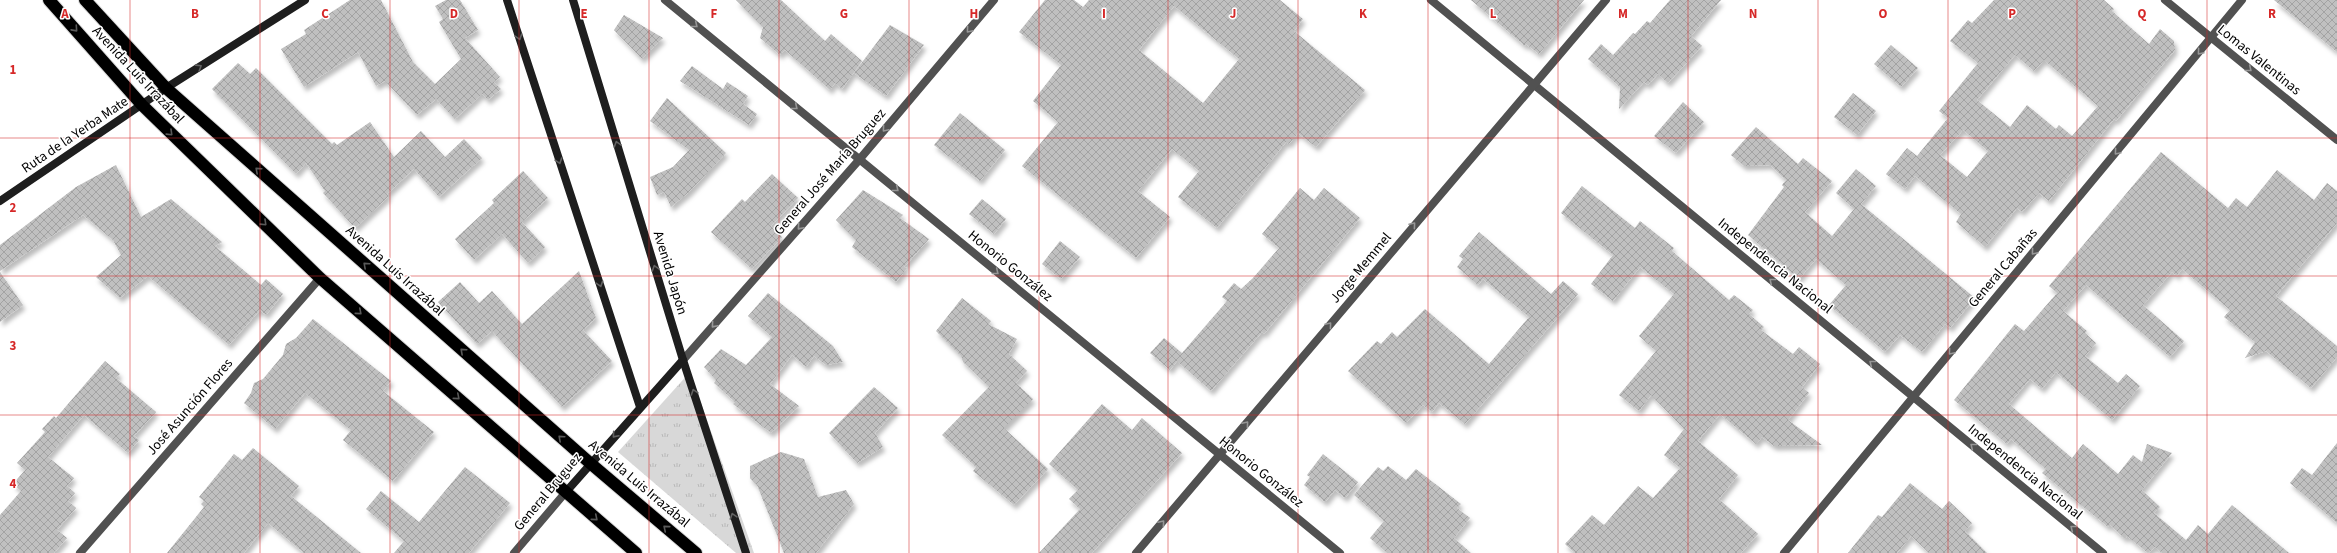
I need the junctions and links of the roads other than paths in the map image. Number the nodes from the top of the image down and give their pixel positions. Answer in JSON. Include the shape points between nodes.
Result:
{"nodes":[{"id":1,"x":49,"y":0,"type":"edge"},
{"id":2,"x":85,"y":0,"type":"edge"},
{"id":3,"x":305,"y":0,"type":"edge"},
{"id":4,"x":507,"y":0,"type":"edge"},
{"id":5,"x":573,"y":0,"type":"edge"},
{"id":6,"x":665,"y":0,"type":"edge"},
{"id":7,"x":994,"y":0,"type":"edge"},
{"id":8,"x":1430,"y":0,"type":"edge"},
{"id":9,"x":1606,"y":0,"type":"edge"},
{"id":10,"x":2165,"y":0,"type":"edge"},
{"id":11,"x":2242,"y":0,"type":"edge"},
{"id":12,"x":2211,"y":38,"type":"junction"},
{"id":13,"x":1533,"y":84,"type":"junction"},
{"id":14,"x":166,"y":88,"type":"junction"},
{"id":15,"x":142,"y":105,"type":"junction"},
{"id":16,"x":2337,"y":140,"type":"edge"},
{"id":17,"x":859,"y":160,"type":"junction"},
{"id":18,"x":0,"y":201,"type":"edge"},
{"id":19,"x":320,"y":278,"type":"junction"},
{"id":20,"x":683,"y":360,"type":"junction"},
{"id":21,"x":1913,"y":397,"type":"junction"},
{"id":22,"x":640,"y":407,"type":"junction"},
{"id":23,"x":1220,"y":455,"type":"junction"},
{"id":24,"x":590,"y":463,"type":"junction"},
{"id":25,"x":565,"y":493,"type":"junction"},
{"id":26,"x":80,"y":553,"type":"edge"},
{"id":27,"x":514,"y":553,"type":"edge"},
{"id":28,"x":636,"y":553,"type":"edge"},
{"id":29,"x":696,"y":553,"type":"edge"},
{"id":30,"x":746,"y":553,"type":"edge"},
{"id":31,"x":1136,"y":553,"type":"edge"},
{"id":32,"x":1340,"y":553,"type":"edge"},
{"id":33,"x":1784,"y":553,"type":"edge"},
{"id":34,"x":2103,"y":553,"type":"edge"}],
"edges":[{"from":1,"to":15,"type":"highway","name":"Avenida Luis Irrazábal","one_way":true},
{"from":2,"to":14,"type":"highway","name":"Avenida Luis Irrazábal"},
{"from":14,"to":3,"type":"main road","name":"Ruta de la Yerba Mate","one_way":true},
{"from":4,"to":22,"type":"main road","one_way":true},
{"from":20,"to":5,"type":"main road","name":"Avenida Japón","one_way":true},
{"from":6,"to":17,"type":"street","name":"Honorio González","one_way":true},
{"from":7,"to":17,"type":"street","name":"General José María Bruguez","one_way":true},
{"from":8,"to":13,"type":"street","name":"Independencia Nacional"},
{"from":9,"to":13,"type":"street","name":"Jorge Memmel"},
{"from":10,"to":12,"type":"street","name":"Lomas Valentinas"},
{"from":11,"to":12,"type":"street","name":"General Cabañas"},
{"from":12,"to":16,"type":"street","name":"Lomas Valentinas","one_way":true},
{"from":12,"to":21,"type":"street","name":"General Cabañas","one_way":true},
{"from":21,"to":13,"type":"street","name":"Independencia Nacional","one_way":true},
{"from":23,"to":13,"type":"street","name":"Jorge Memmel","one_way":true},
{"from":14,"to":15,"type":"main road","name":"Ruta de la Yerba Mate"},
{"from":24,"to":14,"type":"highway","name":"Avenida Luis Irrazábal","one_way":true},
{"from":15,"to":18,"type":"main road","name":"Ruta de la Yerba Mate"},
{"from":15,"to":19,"type":"highway","name":"Avenida Luis Irrazábal","one_way":true},
{"from":17,"to":20,"type":"street","name":"General José María Bruguez","one_way":true},
{"from":17,"to":23,"type":"street","name":"Honorio González","one_way":true},
{"from":19,"to":25,"type":"highway","name":"Avenida Luis Irrazábal","one_way":true},
{"from":19,"to":26,"type":"street","name":"José Asunción Flores"},
{"from":20,"to":22,"type":"main road","name":"General Bruguez"},
{"from":30,"to":20,"type":"main road","name":"Avenida Japón","one_way":true},
{"from":21,"to":33,"type":"street","name":"General Cabañas"},
{"from":34,"to":21,"type":"street","name":"Independencia Nacional","one_way":true},
{"from":22,"to":24,"type":"main road","name":"General Bruguez","one_way":true},
{"from":31,"to":23,"type":"street","name":"Jorge Memmel","one_way":true},
{"from":23,"to":32,"type":"street","name":"Honorio González"},
{"from":24,"to":25,"type":"main road","name":"General Bruguez"},
{"from":29,"to":24,"type":"highway","name":"Avenida Luis Irrazábal","one_way":true},
{"from":25,"to":27,"type":"street","name":"General Bruguez"},
{"from":25,"to":28,"type":"highway","name":"Avenida Luis Irrazábal","one_way":true}]}
